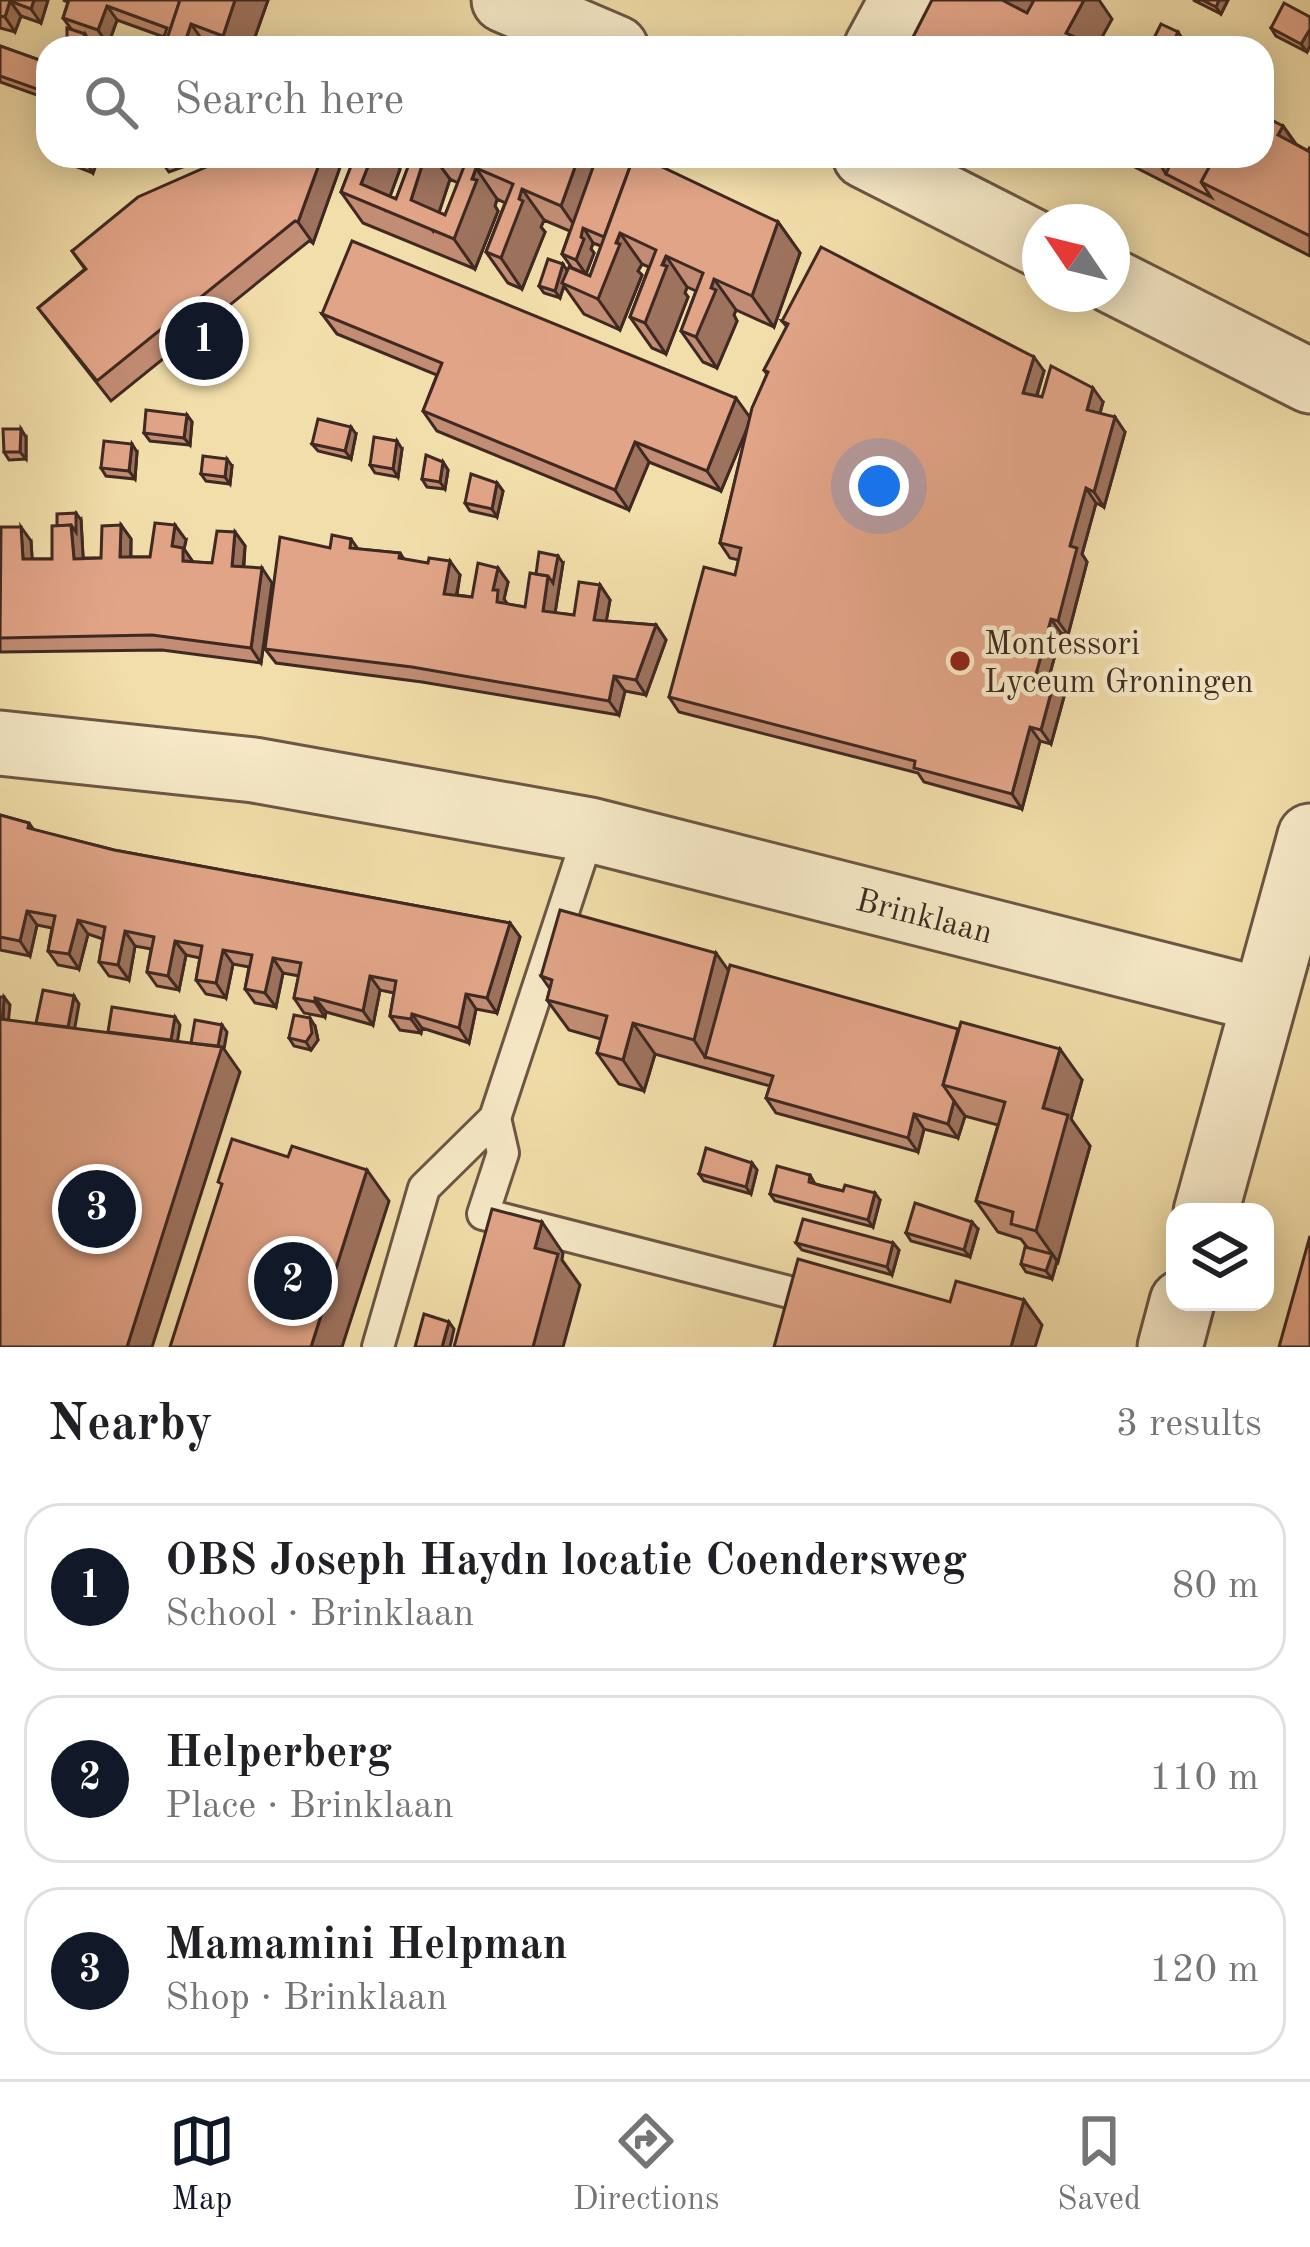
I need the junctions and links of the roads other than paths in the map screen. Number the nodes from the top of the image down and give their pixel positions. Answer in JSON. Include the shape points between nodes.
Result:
{"nodes":[{"id":1,"x":504,"y":0,"type":"edge"},
{"id":2,"x":902,"y":0,"type":"edge"},
{"id":3,"x":588,"y":36,"type":"edge"},
{"id":4,"x":882,"y":36,"type":"edge"},
{"id":5,"x":889,"y":168,"type":"edge"},
{"id":6,"x":1022,"y":236,"type":"edge"},
{"id":7,"x":1130,"y":290,"type":"edge"},
{"id":8,"x":1310,"y":381,"type":"edge"},
{"id":9,"x":0,"y":743,"type":"edge"},
{"id":10,"x":590,"y":830,"type":"junction"},
{"id":11,"x":1310,"y":836,"type":"edge"},
{"id":12,"x":1262,"y":1000,"type":"junction"},
{"id":13,"x":495,"y":1118,"type":"junction"},
{"id":14,"x":1208,"y":1203,"type":"edge"},
{"id":15,"x":789,"y":1292,"type":"edge"},
{"id":16,"x":1180,"y":1311,"type":"edge"},
{"id":17,"x":378,"y":1347,"type":"edge"},
{"id":18,"x":1170,"y":1347,"type":"edge"}],
"edges":[{"from":1,"to":3,"type":"street"},
{"from":2,"to":4,"type":"street"},
{"from":5,"to":6,"type":"street"},
{"from":7,"to":8,"type":"street"},
{"from":9,"to":10,"type":"street","name":"Brinklaan","via":[[254,770]]},
{"from":10,"to":12,"type":"street","name":"Brinklaan"},
{"from":10,"to":13,"type":"lane"},
{"from":11,"to":12,"type":"street"},
{"from":12,"to":14,"type":"street"},
{"from":13,"to":15,"type":"lane","via":[[502,1153],[483,1214]]},
{"from":13,"to":17,"type":"lane","via":[[424,1188]]},
{"from":16,"to":18,"type":"street"}]}
